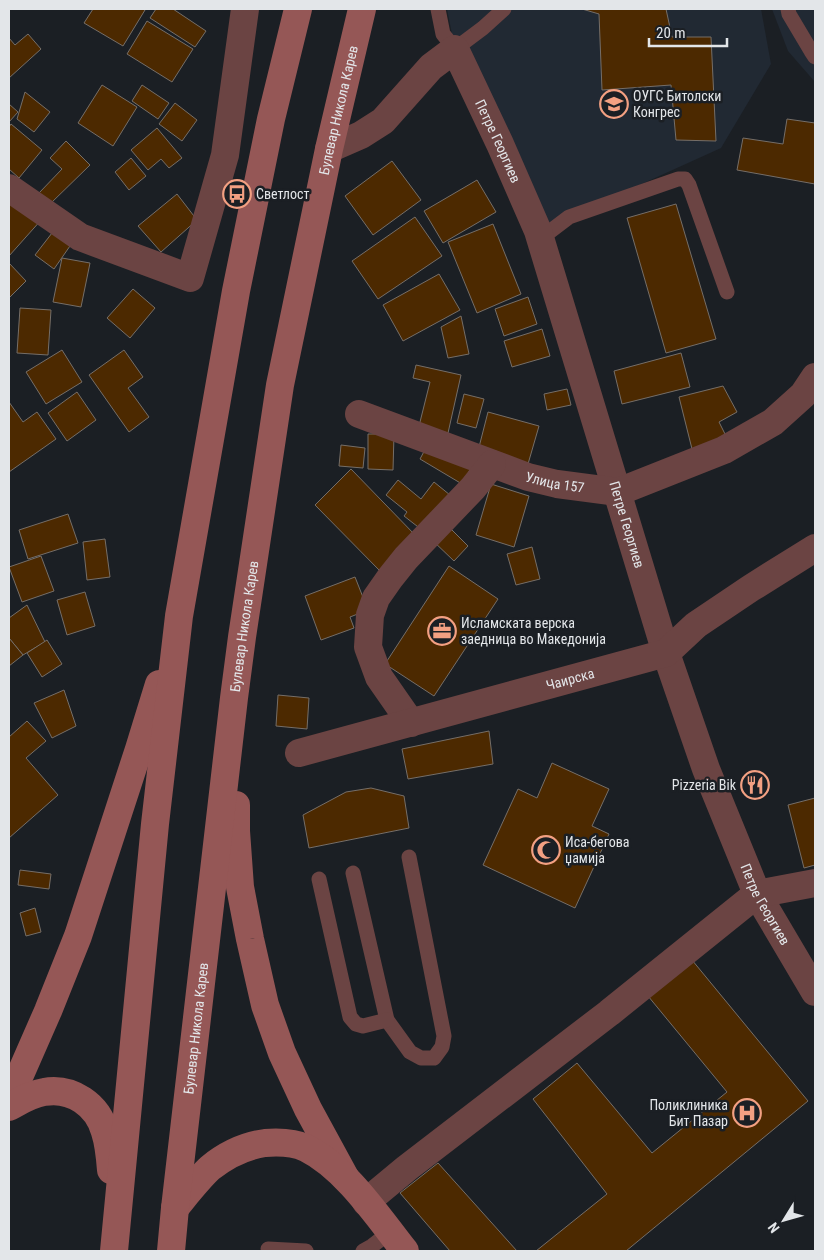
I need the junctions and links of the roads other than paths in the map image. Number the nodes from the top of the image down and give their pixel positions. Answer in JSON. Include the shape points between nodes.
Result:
{"nodes":[{"id":1,"x":245,"y":9,"type":"edge"},
{"id":2,"x":298,"y":9,"type":"edge"},
{"id":3,"x":362,"y":9,"type":"edge"},
{"id":4,"x":438,"y":9,"type":"edge"},
{"id":5,"x":504,"y":9,"type":"edge"},
{"id":6,"x":788,"y":9,"type":"edge"},
{"id":7,"x":455,"y":49,"type":"junction"},
{"id":8,"x":815,"y":57,"type":"edge"},
{"id":9,"x":329,"y":149,"type":"junction"},
{"id":10,"x":9,"y":188,"type":"edge"},
{"id":11,"x":540,"y":239,"type":"junction"},
{"id":12,"x":727,"y":292,"type":"dead end"},
{"id":13,"x":815,"y":377,"type":"edge"},
{"id":14,"x":359,"y":414,"type":"dead end"},
{"id":15,"x":492,"y":464,"type":"junction"},
{"id":16,"x":618,"y":492,"type":"junction"},
{"id":17,"x":815,"y":548,"type":"edge"},
{"id":18,"x":179,"y":616,"type":"junction"},
{"id":19,"x":666,"y":653,"type":"junction"},
{"id":20,"x":234,"y":698,"type":"junction"},
{"id":21,"x":411,"y":723,"type":"junction"},
{"id":22,"x":300,"y":753,"type":"dead end"},
{"id":23,"x":409,"y":857,"type":"dead end"},
{"id":24,"x":353,"y":873,"type":"dead end"},
{"id":25,"x":319,"y":879,"type":"dead end"},
{"id":26,"x":815,"y":883,"type":"edge"},
{"id":27,"x":757,"y":894,"type":"junction"},
{"id":28,"x":815,"y":992,"type":"edge"},
{"id":29,"x":387,"y":1020,"type":"junction"},
{"id":30,"x":9,"y":1100,"type":"edge"},
{"id":31,"x":9,"y":1107,"type":"edge"},
{"id":32,"x":345,"y":1177,"type":"junction"},
{"id":33,"x":366,"y":1202,"type":"junction"},
{"id":34,"x":175,"y":1208,"type":"junction"},
{"id":35,"x":115,"y":1239,"type":"edge"},
{"id":36,"x":398,"y":1242,"type":"edge"},
{"id":37,"x":268,"y":1249,"type":"dead end"},
{"id":38,"x":171,"y":1251,"type":"edge"},
{"id":39,"x":306,"y":1251,"type":"edge"},
{"id":40,"x":363,"y":1251,"type":"edge"}],
"edges":[{"from":1,"to":10,"type":"street","via":[[225,155],[190,278],[80,237]]},
{"from":2,"to":18,"type":"street","via":[[271,119],[236,291]]},
{"from":3,"to":9,"type":"street","name":"Булевар Никола Карев"},
{"from":4,"to":7,"type":"lane","via":[[443,34]]},
{"from":5,"to":7,"type":"lane"},
{"from":6,"to":8,"type":"lane"},
{"from":7,"to":9,"type":"street","via":[[431,66],[383,121]]},
{"from":7,"to":11,"type":"street","name":"Петре Георгиев"},
{"from":9,"to":20,"type":"street","name":"Булевар Никола Карев","via":[[280,385]]},
{"from":11,"to":12,"type":"lane","via":[[569,217],[685,179]]},
{"from":11,"to":16,"type":"street","name":"Петре Георгиев"},
{"from":13,"to":16,"type":"street","name":"Улица 157","via":[[802,395],[773,422],[724,450]]},
{"from":14,"to":15,"type":"street","name":"Улица 157"},
{"from":15,"to":16,"type":"street","name":"Улица 157","via":[[557,484]]},
{"from":15,"to":21,"type":"street","via":[[474,488],[406,558],[376,598],[370,614],[368,647],[379,677]]},
{"from":16,"to":19,"type":"street","name":"Петре Георгиев"},
{"from":17,"to":19,"type":"street","name":"Чаирска","via":[[696,625]]},
{"from":18,"to":30,"type":"street","via":[[78,936]]},
{"from":18,"to":35,"type":"street","via":[[155,824]]},
{"from":19,"to":21,"type":"street","name":"Чаирска"},
{"from":19,"to":27,"type":"street","name":"Петре Георгиев","via":[[706,769]]},
{"from":20,"to":32,"type":"street","via":[[236,832],[240,887],[250,940],[265,1004],[282,1053]]},
{"from":20,"to":34,"type":"street","name":"Булевар Никола Карев"},
{"from":21,"to":22,"type":"street","name":"Чаирска"},
{"from":23,"to":29,"type":"lane","via":[[444,1036],[442,1047],[434,1058],[422,1058],[410,1052]]},
{"from":24,"to":29,"type":"lane"},
{"from":25,"to":29,"type":"lane","via":[[350,1017],[363,1026]]},
{"from":26,"to":27,"type":"street"},
{"from":27,"to":28,"type":"street","name":"Петре Георгиев"},
{"from":27,"to":33,"type":"street"},
{"from":31,"to":35,"type":"street","via":[[35,1094],[60,1091],[77,1096],[90,1106],[102,1122],[109,1151]]},
{"from":32,"to":33,"type":"street"},
{"from":32,"to":34,"type":"street","via":[[320,1157],[290,1143],[254,1145],[234,1152],[209,1169]]},
{"from":33,"to":36,"type":"street"},
{"from":34,"to":38,"type":"street","name":"Булевар Никола Карев"},
{"from":36,"to":40,"type":"lane","via":[[372,1246]]},
{"from":37,"to":39,"type":"lane"}]}
